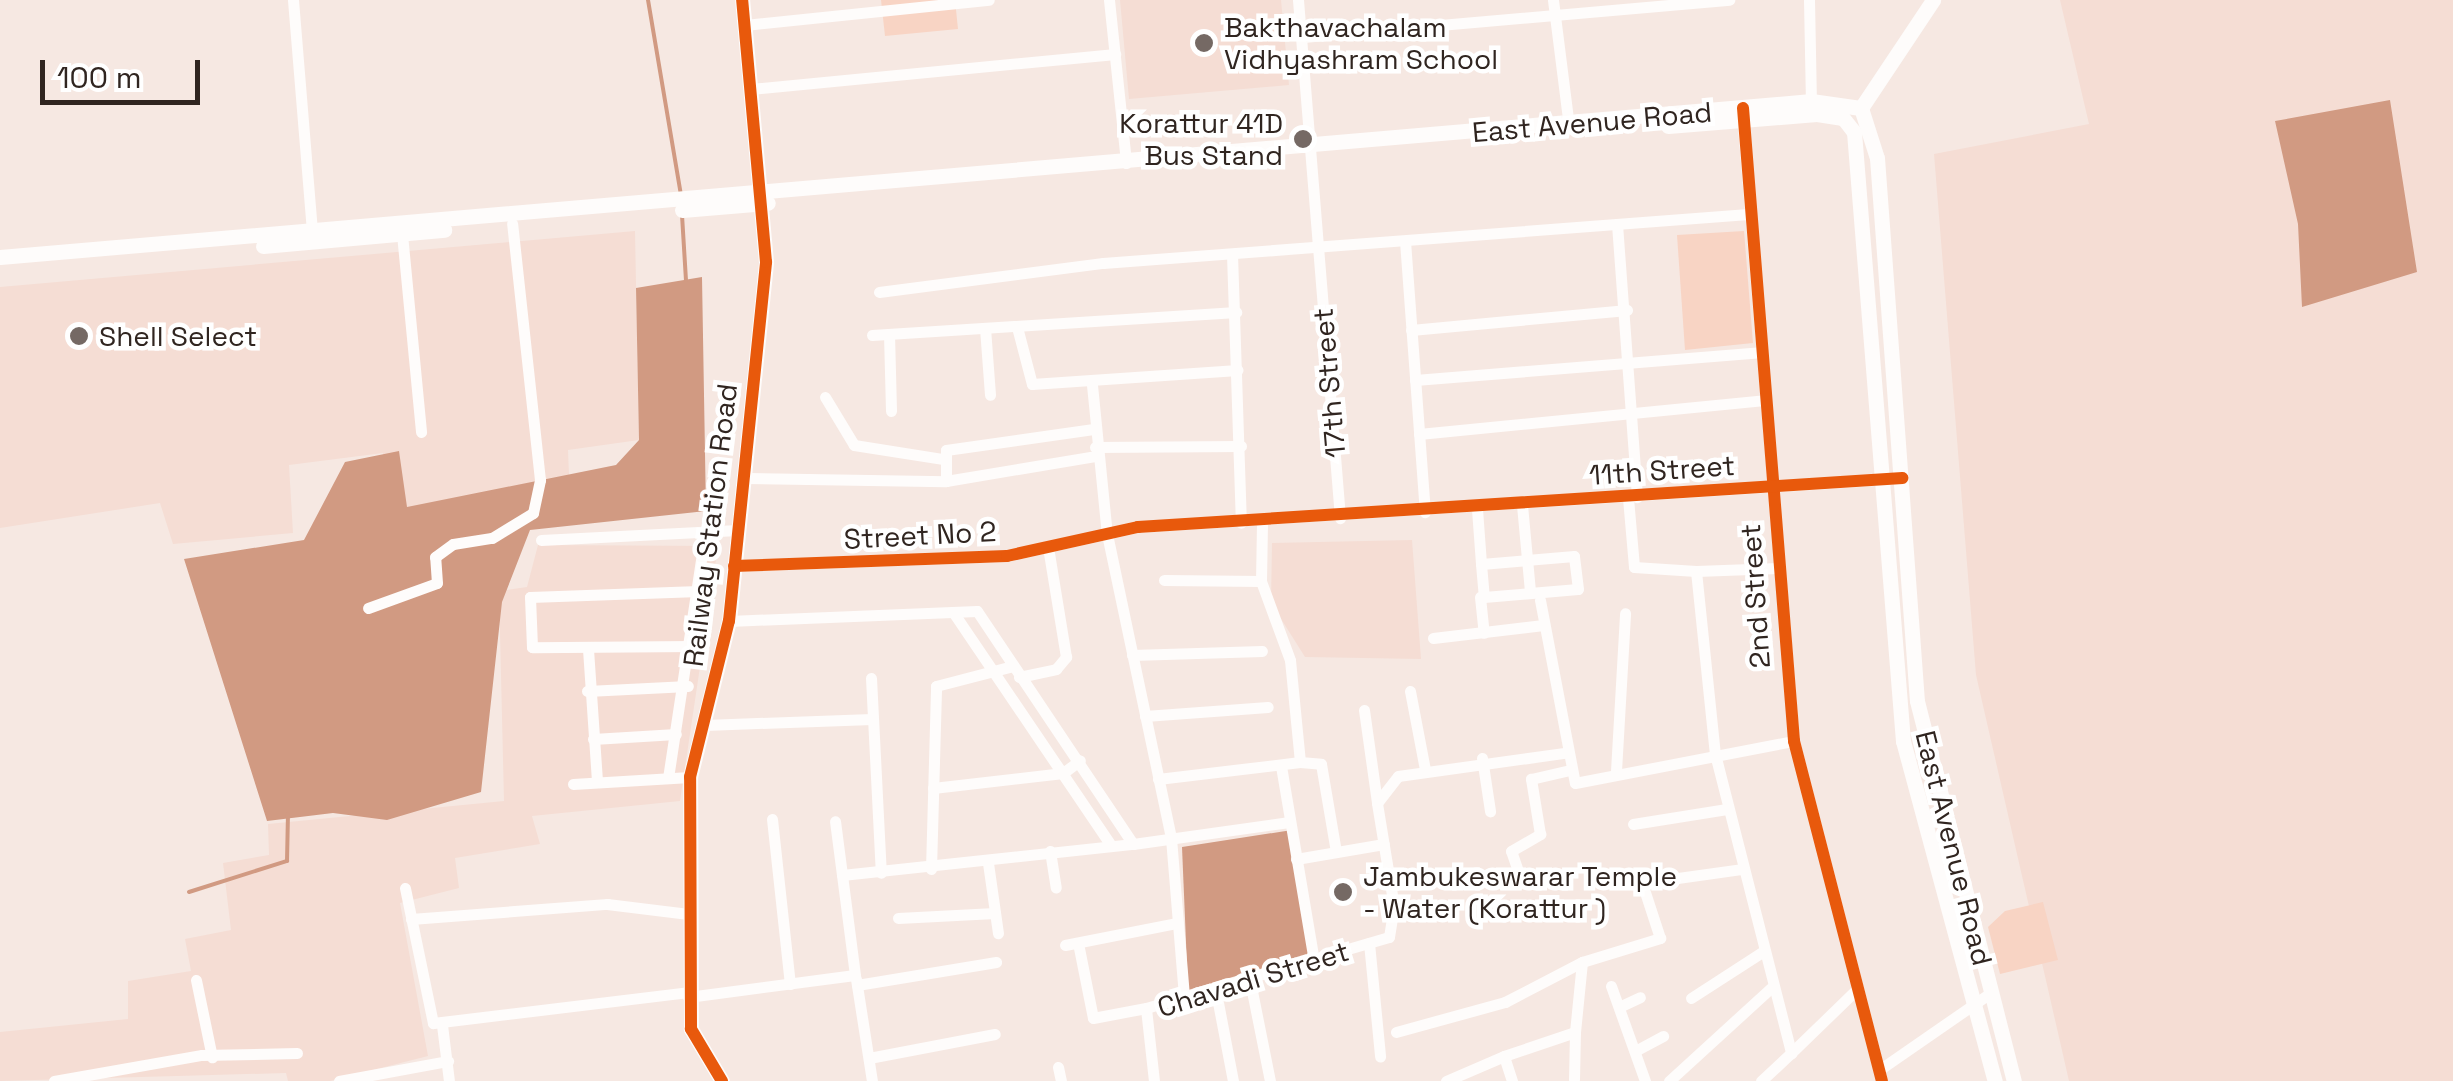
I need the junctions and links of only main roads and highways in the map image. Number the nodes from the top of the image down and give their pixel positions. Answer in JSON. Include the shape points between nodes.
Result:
{"nodes":[{"id":1,"x":742,"y":0,"type":"edge"},
{"id":2,"x":1933,"y":0,"type":"edge"},
{"id":3,"x":1861,"y":108,"type":"junction"},
{"id":4,"x":1742,"y":114,"type":"junction"},
{"id":5,"x":1311,"y":151,"type":"junction"},
{"id":6,"x":1869,"y":167,"type":"junction"},
{"id":7,"x":762,"y":198,"type":"junction"},
{"id":8,"x":657,"y":208,"type":"junction"},
{"id":9,"x":312,"y":237,"type":"junction"},
{"id":10,"x":0,"y":257,"type":"edge"},
{"id":11,"x":0,"y":268,"type":"edge"},
{"id":12,"x":722,"y":1081,"type":"edge"},
{"id":13,"x":1995,"y":1081,"type":"edge"},
{"id":14,"x":2014,"y":1081,"type":"edge"}],
"edges":[{"from":1,"to":7,"type":"main road","name":"Railway Station Road"},
{"from":2,"to":3,"type":"main road"},
{"from":3,"to":4,"type":"main road","name":"East Avenue Road","via":[[1811,101]]},
{"from":3,"to":6,"type":"main road","name":"East Avenue Road"},
{"from":4,"to":5,"type":"main road","name":"East Avenue Road"},
{"from":4,"to":5,"type":"main road","name":"East Avenue Road"},
{"from":4,"to":6,"type":"main road","name":"East Avenue Road","via":[[1842,118]]},
{"from":5,"to":7,"type":"main road","name":"East Avenue Road"},
{"from":5,"to":7,"type":"main road","name":"East Avenue Road"},
{"from":6,"to":13,"type":"main road","name":"East Avenue Road","via":[[1880,480],[1903,741]]},
{"from":6,"to":14,"type":"main road","name":"East Avenue Road","via":[[1918,702]]},
{"from":7,"to":8,"type":"main road","name":"East Avenue Road"},
{"from":7,"to":12,"type":"main road","name":"Railway Station Road","via":[[766,262],[729,621],[690,778],[691,1029]]},
{"from":8,"to":9,"type":"main road"},
{"from":8,"to":9,"type":"main road"},
{"from":9,"to":10,"type":"main road"},
{"from":9,"to":11,"type":"main road"}]}
